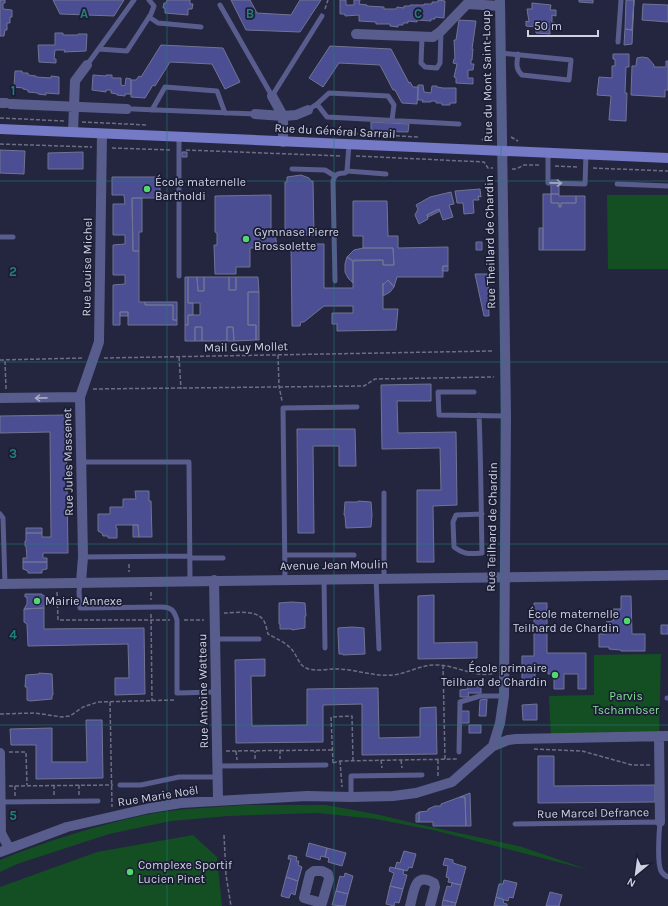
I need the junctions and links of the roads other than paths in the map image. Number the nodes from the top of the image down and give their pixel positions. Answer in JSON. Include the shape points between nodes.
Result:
{"nodes":[{"id":1,"x":134,"y":0,"type":"edge"},
{"id":2,"x":149,"y":0,"type":"edge"},
{"id":3,"x":621,"y":0,"type":"edge"},
{"id":4,"x":500,"y":3,"type":"edge"},
{"id":5,"x":220,"y":5,"type":"dead end"},
{"id":6,"x":322,"y":16,"type":"road end"},
{"id":7,"x":149,"y":17,"type":"junction"},
{"id":8,"x":201,"y":27,"type":"dead end"},
{"id":9,"x":441,"y":31,"type":"junction"},
{"id":10,"x":356,"y":34,"type":"dead end"},
{"id":11,"x":422,"y":37,"type":"junction"},
{"id":12,"x":618,"y":42,"type":"dead end"},
{"id":13,"x":98,"y":49,"type":"junction"},
{"id":14,"x":500,"y":53,"type":"junction"},
{"id":15,"x":518,"y":54,"type":"junction"},
{"id":16,"x":87,"y":65,"type":"joint"},
{"id":17,"x":272,"y":96,"type":"junction"},
{"id":18,"x":6,"y":103,"type":"edge"},
{"id":19,"x":317,"y":104,"type":"junction"},
{"id":20,"x":74,"y":107,"type":"junction"},
{"id":21,"x":130,"y":109,"type":"joint"},
{"id":22,"x":152,"y":110,"type":"junction"},
{"id":23,"x":308,"y":110,"type":"joint"},
{"id":24,"x":225,"y":113,"type":"junction"},
{"id":25,"x":255,"y":114,"type":"joint"},
{"id":26,"x":283,"y":116,"type":"junction"},
{"id":27,"x":392,"y":120,"type":"junction"},
{"id":28,"x":459,"y":124,"type":"dead end"},
{"id":29,"x":0,"y":129,"type":"edge"},
{"id":30,"x":73,"y":132,"type":"junction"},
{"id":31,"x":102,"y":134,"type":"junction"},
{"id":32,"x":179,"y":137,"type":"junction"},
{"id":33,"x":283,"y":142,"type":"junction"},
{"id":34,"x":349,"y":144,"type":"junction"},
{"id":35,"x":501,"y":151,"type":"junction"},
{"id":36,"x":548,"y":153,"type":"junction"},
{"id":37,"x":586,"y":154,"type":"junction"},
{"id":38,"x":668,"y":158,"type":"edge"},
{"id":39,"x":292,"y":169,"type":"dead end"},
{"id":40,"x":347,"y":172,"type":"junction"},
{"id":41,"x":386,"y":174,"type":"dead end"},
{"id":42,"x":335,"y":176,"type":"junction"},
{"id":43,"x":618,"y":184,"type":"dead end"},
{"id":44,"x":668,"y":186,"type":"edge"},
{"id":45,"x":0,"y":237,"type":"edge"},
{"id":46,"x":13,"y":237,"type":"dead end"},
{"id":47,"x":179,"y":276,"type":"dead end"},
{"id":48,"x":335,"y":281,"type":"dead end"},
{"id":49,"x":505,"y":331,"type":"joint"},
{"id":50,"x":474,"y":392,"type":"dead end"},
{"id":51,"x":3,"y":395,"type":"edge"},
{"id":52,"x":80,"y":398,"type":"junction"},
{"id":53,"x":357,"y":407,"type":"dead end"},
{"id":54,"x":480,"y":416,"type":"junction"},
{"id":55,"x":506,"y":416,"type":"junction"},
{"id":56,"x":81,"y":462,"type":"junction"},
{"id":57,"x":384,"y":493,"type":"dead end"},
{"id":58,"x":0,"y":514,"type":"edge"},
{"id":59,"x":482,"y":514,"type":"junction"},
{"id":60,"x":285,"y":555,"type":"junction"},
{"id":61,"x":354,"y":555,"type":"dead end"},
{"id":62,"x":83,"y":557,"type":"junction"},
{"id":63,"x":190,"y":557,"type":"junction"},
{"id":64,"x":223,"y":558,"type":"dead end"},
{"id":65,"x":668,"y":575,"type":"edge"},
{"id":66,"x":504,"y":576,"type":"junction"},
{"id":67,"x":324,"y":578,"type":"junction"},
{"id":68,"x":380,"y":578,"type":"junction"},
{"id":69,"x":285,"y":579,"type":"junction"},
{"id":70,"x":214,"y":580,"type":"junction"},
{"id":71,"x":81,"y":582,"type":"junction"},
{"id":72,"x":190,"y":582,"type":"junction"},
{"id":73,"x":3,"y":584,"type":"edge"},
{"id":74,"x":215,"y":639,"type":"junction"},
{"id":75,"x":259,"y":639,"type":"dead end"},
{"id":76,"x":325,"y":648,"type":"dead end"},
{"id":77,"x":379,"y":649,"type":"dead end"},
{"id":78,"x":216,"y":692,"type":"junction"},
{"id":79,"x":504,"y":696,"type":"junction"},
{"id":80,"x":500,"y":723,"type":"junction"},
{"id":81,"x":664,"y":736,"type":"edge"},
{"id":82,"x":508,"y":740,"type":"junction"},
{"id":83,"x":493,"y":746,"type":"junction"},
{"id":84,"x":2,"y":752,"type":"edge"},
{"id":85,"x":459,"y":752,"type":"dead end"},
{"id":86,"x":326,"y":765,"type":"dead end"},
{"id":87,"x":217,"y":766,"type":"junction"},
{"id":88,"x":422,"y":775,"type":"dead end"},
{"id":89,"x":217,"y":777,"type":"junction"},
{"id":90,"x":120,"y":785,"type":"road end"},
{"id":91,"x":350,"y":797,"type":"junction"},
{"id":92,"x":218,"y":800,"type":"junction"},
{"id":93,"x":98,"y":801,"type":"dead end"},
{"id":94,"x":1,"y":802,"type":"edge"},
{"id":95,"x":1,"y":822,"type":"edge"},
{"id":96,"x":660,"y":822,"type":"junction"},
{"id":97,"x":515,"y":824,"type":"dead end"},
{"id":98,"x":5,"y":850,"type":"edge"},
{"id":99,"x":668,"y":877,"type":"edge"},
{"id":100,"x":410,"y":906,"type":"edge"},
{"id":101,"x":430,"y":906,"type":"edge"}],
"edges":[{"from":1,"to":13,"type":"lane"},
{"from":2,"to":7,"type":"lane","via":[[154,6]]},
{"from":3,"to":12,"type":"lane"},
{"from":4,"to":9,"type":"street","via":[[466,4]]},
{"from":4,"to":14,"type":"street","name":"Rue du Mont Saint-Loup"},
{"from":5,"to":17,"type":"lane"},
{"from":6,"to":17,"type":"lane"},
{"from":7,"to":8,"type":"lane","via":[[158,23]]},
{"from":7,"to":13,"type":"lane","via":[[127,51]]},
{"from":9,"to":11,"type":"street","via":[[433,38]]},
{"from":9,"to":11,"type":"lane","via":[[440,64],[437,68],[425,67],[421,63]]},
{"from":10,"to":11,"type":"street"},
{"from":13,"to":16,"type":"lane"},
{"from":14,"to":15,"type":"lane"},
{"from":14,"to":35,"type":"street","name":"Rue du Mont Saint-Loup"},
{"from":15,"to":15,"type":"lane","via":[[571,60],[569,80],[522,75],[517,67]]},
{"from":16,"to":20,"type":"street","via":[[75,82]]},
{"from":17,"to":26,"type":"street"},
{"from":18,"to":20,"type":"street"},
{"from":19,"to":23,"type":"lane"},
{"from":19,"to":27,"type":"lane","via":[[327,117]]},
{"from":19,"to":27,"type":"lane","via":[[329,93],[388,96],[394,105]]},
{"from":20,"to":21,"type":"street"},
{"from":20,"to":30,"type":"street"},
{"from":21,"to":22,"type":"lane"},
{"from":22,"to":24,"type":"lane"},
{"from":22,"to":24,"type":"lane","via":[[165,87],[217,91]]},
{"from":23,"to":26,"type":"street","via":[[296,116]]},
{"from":24,"to":25,"type":"lane"},
{"from":25,"to":26,"type":"street"},
{"from":26,"to":33,"type":"street"},
{"from":27,"to":28,"type":"lane"},
{"from":29,"to":30,"type":"main road","name":"Rue du Général Sarrail"},
{"from":30,"to":31,"type":"main road","name":"Rue du Général Sarrail"},
{"from":31,"to":32,"type":"main road","name":"Rue du Général Sarrail"},
{"from":31,"to":52,"type":"street","name":"Rue Louise Michel","via":[[99,342]]},
{"from":32,"to":33,"type":"main road","name":"Rue du Général Sarrail"},
{"from":32,"to":47,"type":"lane"},
{"from":33,"to":34,"type":"main road","name":"Rue du Général Sarrail"},
{"from":34,"to":35,"type":"main road","name":"Rue du Général Sarrail"},
{"from":34,"to":40,"type":"lane"},
{"from":35,"to":36,"type":"main road","name":"Rue du Général Sarrail"},
{"from":35,"to":49,"type":"street","name":"Rue Theillard de Chardin"},
{"from":36,"to":37,"type":"main road","name":"Rue du Général Sarrail"},
{"from":36,"to":37,"type":"lane","one_way":true,"via":[[548,183],[585,184]]},
{"from":37,"to":38,"type":"main road","name":"Rue du Général Sarrail"},
{"from":39,"to":42,"type":"lane","via":[[324,170]]},
{"from":40,"to":41,"type":"lane"},
{"from":40,"to":42,"type":"lane"},
{"from":42,"to":48,"type":"lane"},
{"from":43,"to":44,"type":"lane"},
{"from":45,"to":46,"type":"lane"},
{"from":49,"to":55,"type":"street","name":"Rue Teilhard de Chardin"},
{"from":50,"to":54,"type":"lane","via":[[438,392],[439,414]]},
{"from":52,"to":51,"type":"street","name":"Rue Jules Massenet","one_way":true},
{"from":52,"to":56,"type":"street","name":"Rue Jules Massenet"},
{"from":53,"to":60,"type":"lane","via":[[284,408]]},
{"from":54,"to":55,"type":"lane"},
{"from":54,"to":59,"type":"lane"},
{"from":55,"to":66,"type":"street","name":"Rue Teilhard de Chardin"},
{"from":56,"to":62,"type":"street","name":"Rue Jules Massenet"},
{"from":56,"to":63,"type":"lane","via":[[189,462]]},
{"from":57,"to":68,"type":"lane"},
{"from":58,"to":73,"type":"lane","via":[[3,518]]},
{"from":59,"to":59,"type":"lane","via":[[482,553],[467,555],[454,547],[453,522],[456,515]]},
{"from":60,"to":61,"type":"lane"},
{"from":60,"to":69,"type":"lane"},
{"from":62,"to":63,"type":"lane"},
{"from":62,"to":71,"type":"street","name":"Rue Jules Massenet"},
{"from":63,"to":64,"type":"lane"},
{"from":63,"to":72,"type":"lane"},
{"from":65,"to":66,"type":"street","name":"Avenue Jean Moulin"},
{"from":66,"to":68,"type":"street","name":"Avenue Jean Moulin"},
{"from":66,"to":79,"type":"street","name":"Rue Teilhard de Chardin"},
{"from":67,"to":68,"type":"street","name":"Avenue Jean Moulin"},
{"from":67,"to":69,"type":"street","name":"Avenue Jean Moulin"},
{"from":67,"to":76,"type":"lane"},
{"from":68,"to":77,"type":"lane"},
{"from":69,"to":70,"type":"street","name":"Avenue Jean Moulin"},
{"from":70,"to":72,"type":"street","name":"Avenue Jean Moulin"},
{"from":70,"to":74,"type":"street","name":"Rue Antoine Watteau"},
{"from":71,"to":72,"type":"street","name":"Avenue Jean Moulin"},
{"from":71,"to":73,"type":"street","name":"Avenue Jean Moulin"},
{"from":71,"to":78,"type":"lane","via":[[80,608],[168,607],[175,612],[177,693]]},
{"from":74,"to":75,"type":"lane"},
{"from":74,"to":78,"type":"street","name":"Rue Antoine Watteau"},
{"from":78,"to":87,"type":"street","name":"Rue Antoine Watteau"},
{"from":79,"to":80,"type":"street","name":"Rue Teilhard de Chardin"},
{"from":79,"to":85,"type":"lane","via":[[480,696],[460,702]]},
{"from":80,"to":82,"type":"street"},
{"from":80,"to":83,"type":"street","name":"Rue Teilhard de Chardin"},
{"from":81,"to":82,"type":"street"},
{"from":81,"to":96,"type":"street","via":[[660,766]]},
{"from":82,"to":83,"type":"street"},
{"from":83,"to":91,"type":"street","name":"Rue Marie Noël","via":[[452,782],[416,793]]},
{"from":84,"to":94,"type":"street"},
{"from":86,"to":87,"type":"lane"},
{"from":87,"to":89,"type":"street","name":"Rue Antoine Watteau"},
{"from":88,"to":91,"type":"lane","via":[[351,776]]},
{"from":89,"to":90,"type":"lane","name":"Rue Marie Noël","via":[[179,777],[141,785]]},
{"from":89,"to":92,"type":"street","name":"Rue Antoine Watteau"},
{"from":91,"to":92,"type":"street","name":"Rue Marie Noël"},
{"from":92,"to":98,"type":"street","name":"Rue Marie Noël","via":[[181,803],[67,827]]},
{"from":93,"to":94,"type":"lane"},
{"from":94,"to":95,"type":"street"},
{"from":95,"to":98,"type":"street"},
{"from":96,"to":97,"type":"lane","name":"Rue Marcel Defrance"},
{"from":96,"to":99,"type":"lane","name":"Rue Marcel Defrance","via":[[660,870]]},
{"from":100,"to":101,"type":"street","via":[[416,883],[428,879],[435,887]]}]}
